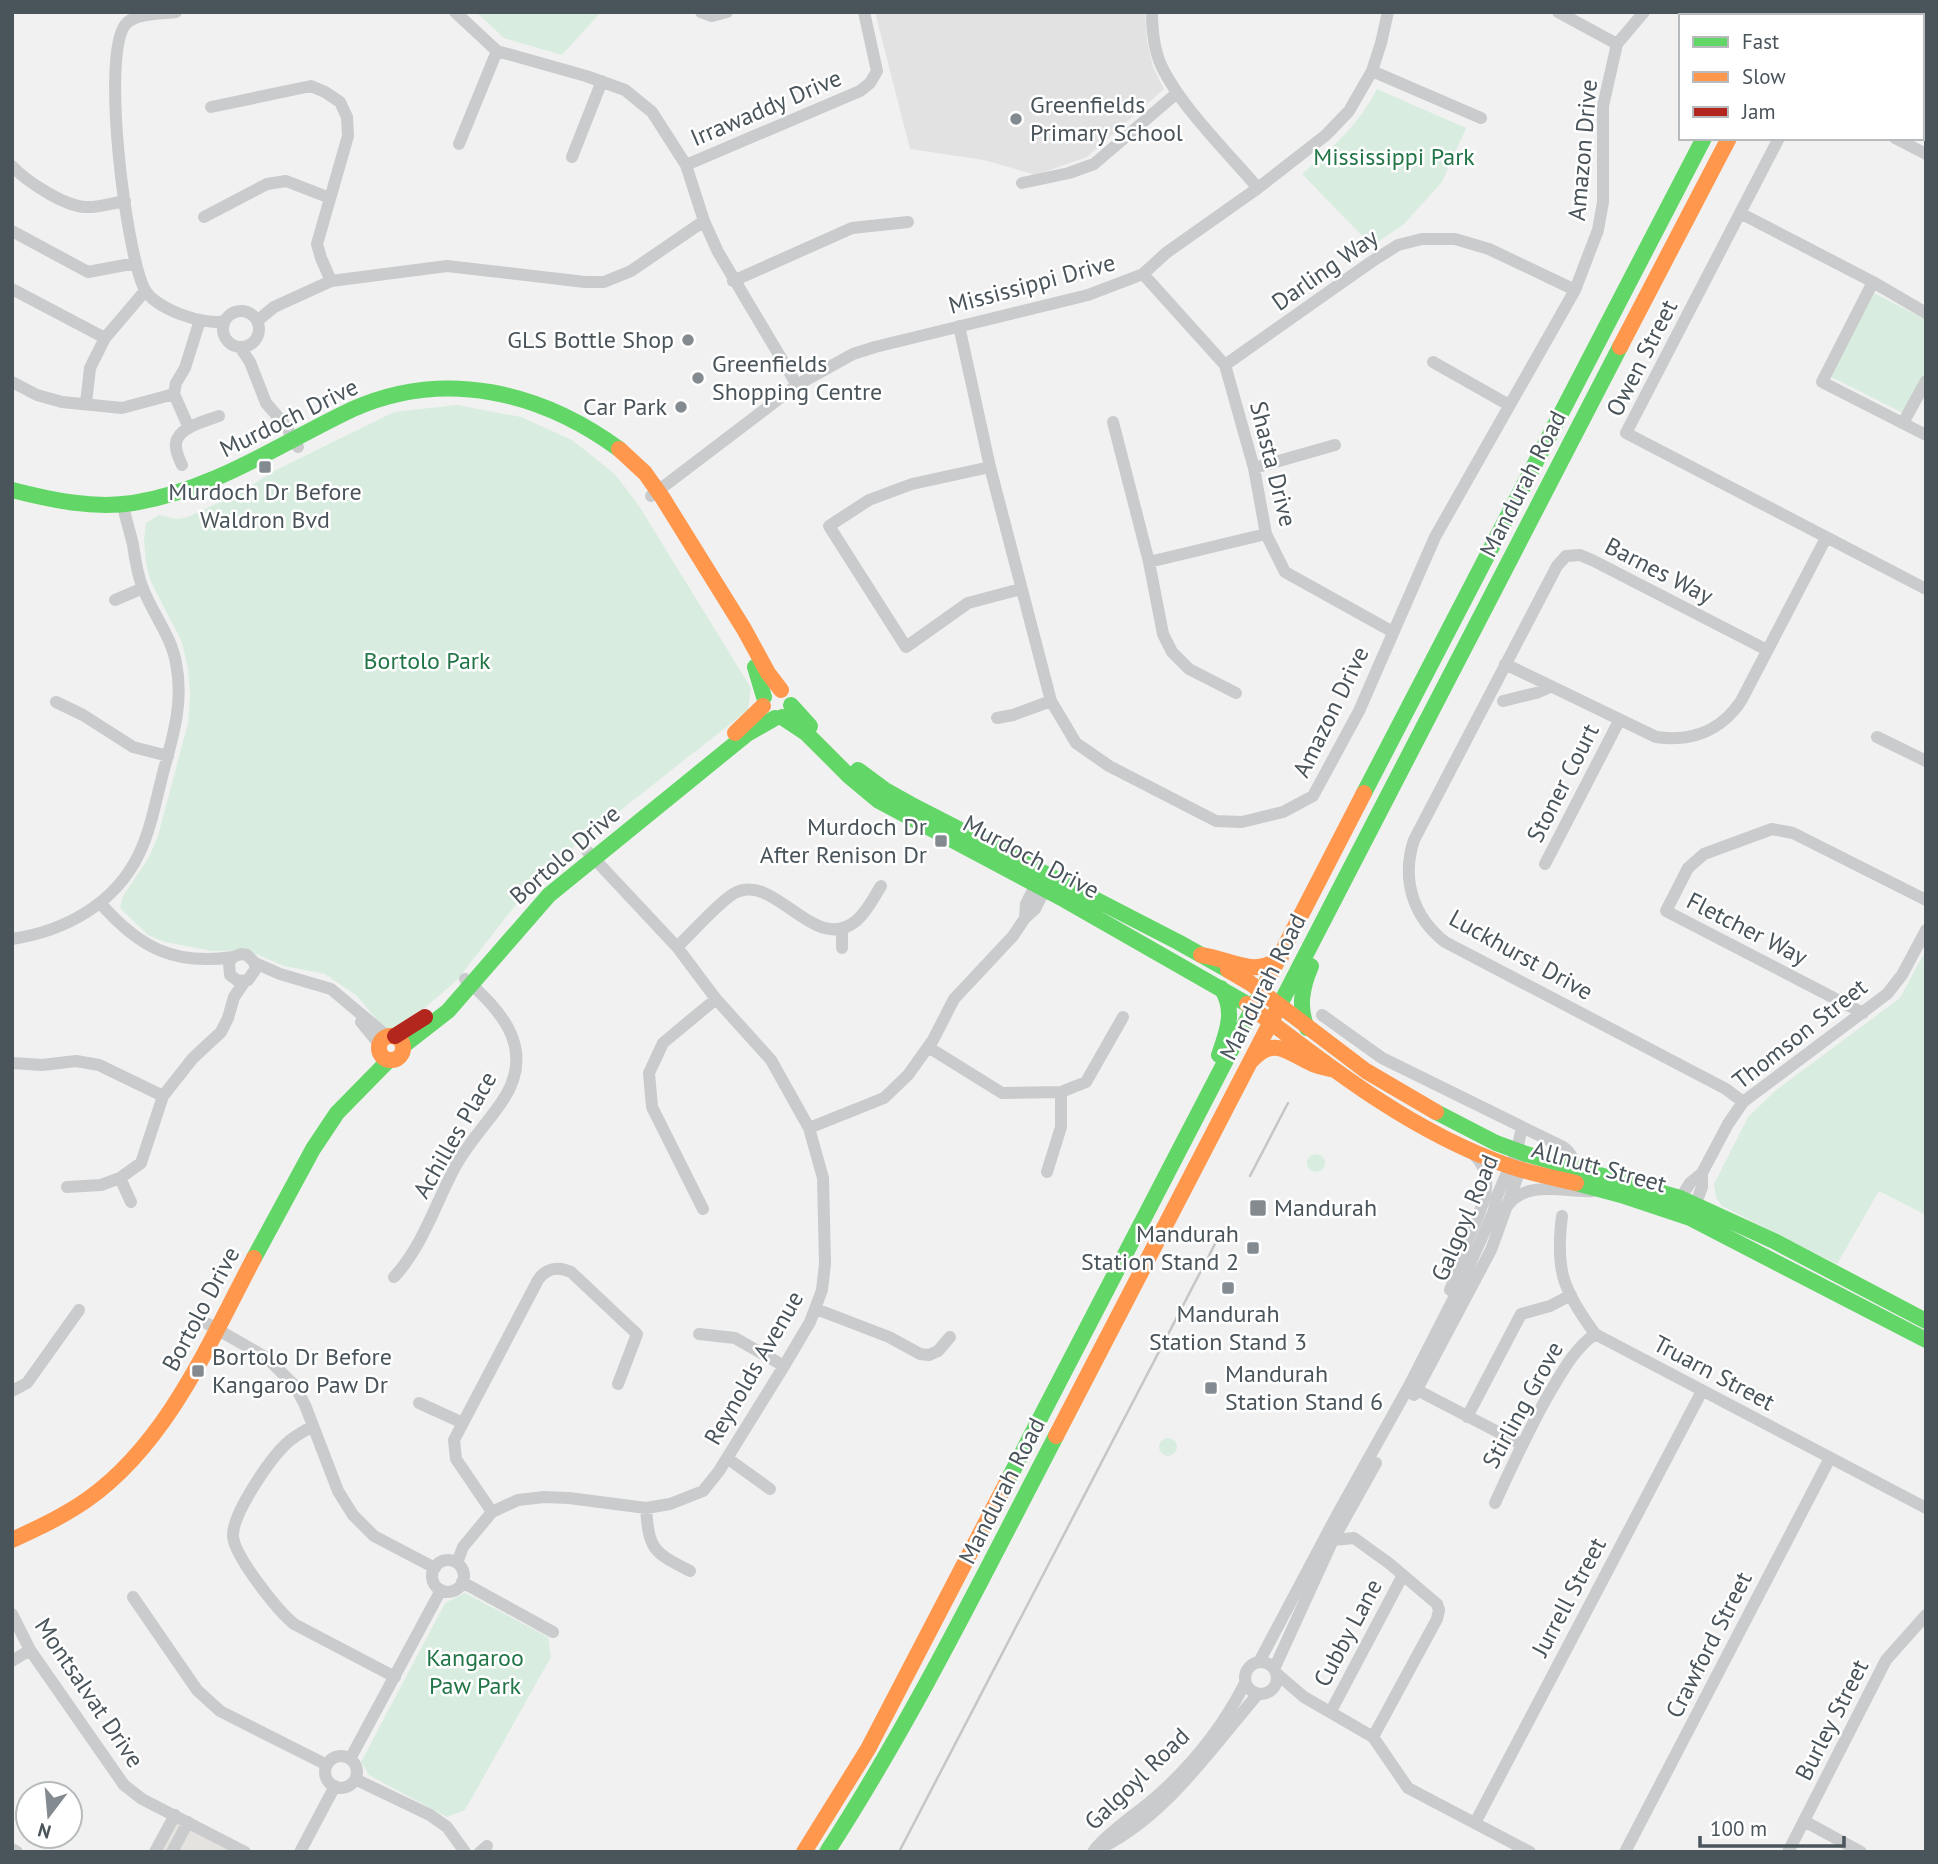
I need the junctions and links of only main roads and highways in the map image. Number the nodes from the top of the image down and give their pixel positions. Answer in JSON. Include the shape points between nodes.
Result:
{"nodes":[{"id":1,"x":1703,"y":140,"type":"edge"},
{"id":2,"x":1728,"y":140,"type":"edge"},
{"id":3,"x":12,"y":491,"type":"edge"},
{"id":4,"x":655,"y":494,"type":"junction"},
{"id":5,"x":12,"y":499,"type":"edge"},
{"id":6,"x":128,"y":508,"type":"junction"},
{"id":7,"x":781,"y":690,"type":"junction"},
{"id":8,"x":764,"y":701,"type":"junction"},
{"id":9,"x":783,"y":713,"type":"junction"},
{"id":10,"x":590,"y":854,"type":"junction"},
{"id":11,"x":1043,"y":881,"type":"junction"},
{"id":12,"x":1339,"y":888,"type":"junction"},
{"id":13,"x":1200,"y":955,"type":"junction"},
{"id":14,"x":1281,"y":957,"type":"junction"},
{"id":15,"x":1221,"y":988,"type":"junction"},
{"id":16,"x":1263,"y":992,"type":"junction"},
{"id":17,"x":1279,"y":1005,"type":"junction"},
{"id":18,"x":1254,"y":1009,"type":"junction"},
{"id":19,"x":1271,"y":1021,"type":"junction"},
{"id":20,"x":1307,"y":1028,"type":"junction"},
{"id":21,"x":1248,"y":1066,"type":"junction"},
{"id":22,"x":1335,"y":1070,"type":"junction"},
{"id":23,"x":1198,"y":1116,"type":"junction"},
{"id":24,"x":1677,"y":1205,"type":"junction"},
{"id":25,"x":1693,"y":1212,"type":"junction"},
{"id":26,"x":1926,"y":1321,"type":"edge"},
{"id":27,"x":212,"y":1326,"type":"junction"},
{"id":28,"x":1926,"y":1340,"type":"edge"},
{"id":29,"x":12,"y":1530,"type":"edge"},
{"id":30,"x":12,"y":1540,"type":"edge"},
{"id":31,"x":804,"y":1852,"type":"edge"},
{"id":32,"x":827,"y":1852,"type":"edge"}],
"edges":[{"from":1,"to":14,"type":"main road","name":"Mandurah Road"},
{"from":2,"to":12,"type":"main road","name":"Mandurah Road"},
{"from":3,"to":6,"type":"main road","name":"Murdoch Drive"},
{"from":4,"to":6,"type":"main road","name":"Murdoch Drive","via":[[581,433],[543,414],[480,398],[429,398],[360,416],[296,443],[208,492],[168,505]]},
{"from":4,"to":7,"type":"main road","name":"Murdoch Drive"},
{"from":4,"to":8,"type":"main road","name":"Murdoch Drive","via":[[747,651]]},
{"from":5,"to":6,"type":"main road","name":"Murdoch Drive","via":[[76,512]]},
{"from":7,"to":8,"type":"main road","via":[[772,691]]},
{"from":7,"to":9,"type":"main road","name":"Murdoch Drive","via":[[788,696]]},
{"from":8,"to":9,"type":"main road","name":"Murdoch Drive","via":[[767,714]]},
{"from":8,"to":10,"type":"main road","name":"Bortolo Drive","via":[[740,729]]},
{"from":9,"to":10,"type":"main road","name":"Bortolo Drive","via":[[747,734]]},
{"from":9,"to":11,"type":"main road","name":"Murdoch Drive","via":[[800,717],[885,790]]},
{"from":10,"to":27,"type":"main road","name":"Bortolo Drive","via":[[534,897],[468,981],[389,1046],[331,1106],[315,1128]]},
{"from":11,"to":13,"type":"main road","name":"Murdoch Drive"},
{"from":11,"to":15,"type":"main road","name":"Murdoch Drive"},
{"from":12,"to":17,"type":"main road","name":"Mandurah Road"},
{"from":12,"to":20,"type":"main road","via":[[1303,990],[1301,1010]]},
{"from":13,"to":14,"type":"main road","via":[[1258,969]]},
{"from":13,"to":16,"type":"main road","name":"Murdoch Drive"},
{"from":14,"to":16,"type":"main road","name":"Mandurah Road"},
{"from":15,"to":18,"type":"main road","name":"Murdoch Drive"},
{"from":15,"to":23,"type":"main road","via":[[1230,1001],[1230,1012]]},
{"from":16,"to":17,"type":"main road","name":"Murdoch Drive"},
{"from":16,"to":18,"type":"main road","name":"Mandurah Road"},
{"from":17,"to":19,"type":"main road","name":"Mandurah Road"},
{"from":17,"to":20,"type":"main road","name":"Allnutt Street"},
{"from":18,"to":19,"type":"main road","name":"Murdoch Drive"},
{"from":18,"to":23,"type":"main road","name":"Mandurah Road"},
{"from":19,"to":21,"type":"main road","name":"Mandurah Road"},
{"from":19,"to":22,"type":"main road","name":"Allnutt Street"},
{"from":20,"to":24,"type":"main road","name":"Allnutt Street","via":[[1380,1081],[1479,1136]]},
{"from":21,"to":22,"type":"main road","via":[[1259,1051],[1276,1047]]},
{"from":21,"to":32,"type":"main road","name":"Mandurah Road","via":[[923,1692]]},
{"from":22,"to":24,"type":"main road","name":"Allnutt Street","via":[[1416,1123],[1514,1168]]},
{"from":23,"to":31,"type":"main road","name":"Mandurah Road","via":[[875,1737]]},
{"from":24,"to":25,"type":"main road","name":"Allnutt Street"},
{"from":25,"to":26,"type":"main road","name":"Allnutt Street","via":[[1743,1226]]},
{"from":25,"to":28,"type":"main road","name":"Allnutt Street"},
{"from":27,"to":29,"type":"main road","name":"Bortolo Drive","via":[[162,1410],[122,1460],[69,1503]]},
{"from":27,"to":30,"type":"main road","name":"Bortolo Drive","via":[[168,1416],[126,1468],[66,1515]]}]}
